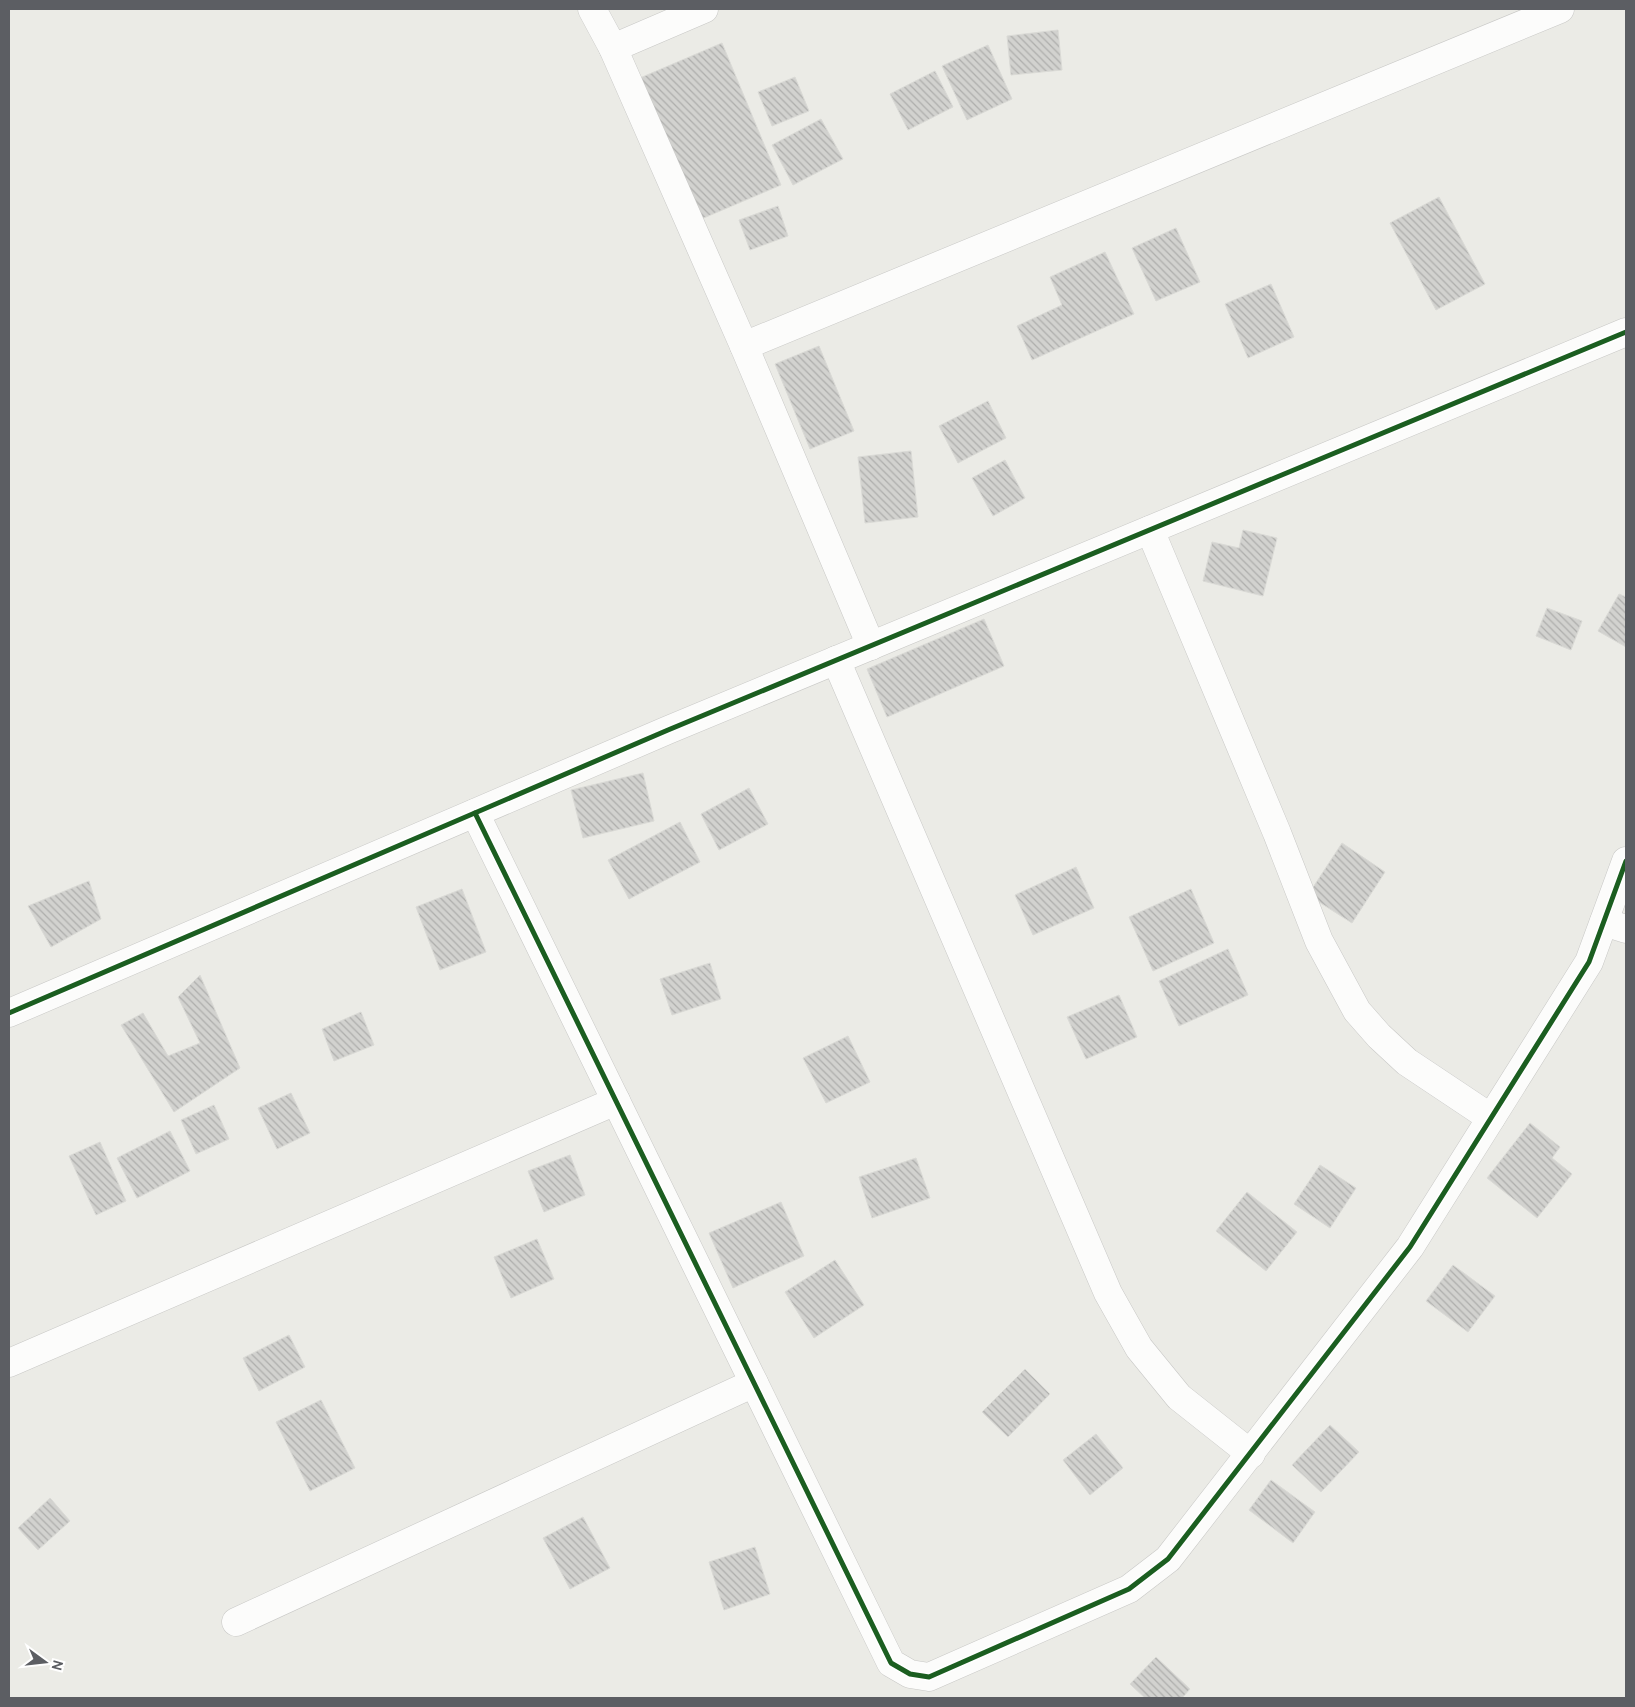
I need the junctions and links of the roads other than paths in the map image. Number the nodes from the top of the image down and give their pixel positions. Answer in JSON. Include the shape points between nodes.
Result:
{"nodes":[{"id":1,"x":592,"y":9,"type":"edge"},
{"id":2,"x":704,"y":9,"type":"edge"},
{"id":3,"x":1560,"y":9,"type":"edge"},
{"id":4,"x":613,"y":48,"type":"junction"},
{"id":5,"x":1626,"y":332,"type":"edge"},
{"id":6,"x":744,"y":346,"type":"junction"},
{"id":7,"x":1150,"y":530,"type":"junction"},
{"id":8,"x":871,"y":646,"type":"junction"},
{"id":9,"x":836,"y":660,"type":"junction"},
{"id":10,"x":475,"y":813,"type":"junction"},
{"id":11,"x":1626,"y":861,"type":"edge"},
{"id":12,"x":1615,"y":926,"type":"edge"},
{"id":13,"x":9,"y":1013,"type":"edge"},
{"id":14,"x":616,"y":1100,"type":"junction"},
{"id":15,"x":1491,"y":1118,"type":"junction"},
{"id":16,"x":9,"y":1363,"type":"edge"},
{"id":17,"x":754,"y":1383,"type":"junction"},
{"id":18,"x":1250,"y":1454,"type":"junction"},
{"id":19,"x":236,"y":1622,"type":"dead end"}],
"edges":[{"from":1,"to":4,"type":"street"},
{"from":2,"to":4,"type":"street"},
{"from":3,"to":6,"type":"street"},
{"from":4,"to":6,"type":"street"},
{"from":5,"to":7,"type":"street"},
{"from":6,"to":8,"type":"street"},
{"from":7,"to":8,"type":"street"},
{"from":7,"to":15,"type":"street","via":[[1319,941],[1357,1011],[1407,1062]]},
{"from":8,"to":9,"type":"street"},
{"from":9,"to":10,"type":"street"},
{"from":9,"to":18,"type":"street","via":[[1108,1293],[1139,1348],[1179,1397]]},
{"from":10,"to":13,"type":"street"},
{"from":10,"to":14,"type":"street"},
{"from":11,"to":12,"type":"street"},
{"from":12,"to":15,"type":"street"},
{"from":14,"to":16,"type":"street"},
{"from":14,"to":17,"type":"street"},
{"from":15,"to":18,"type":"street","via":[[1410,1247]]},
{"from":17,"to":18,"type":"street","via":[[891,1664],[910,1674],[928,1677],[1129,1589],[1168,1559]]},
{"from":17,"to":19,"type":"street"}]}
